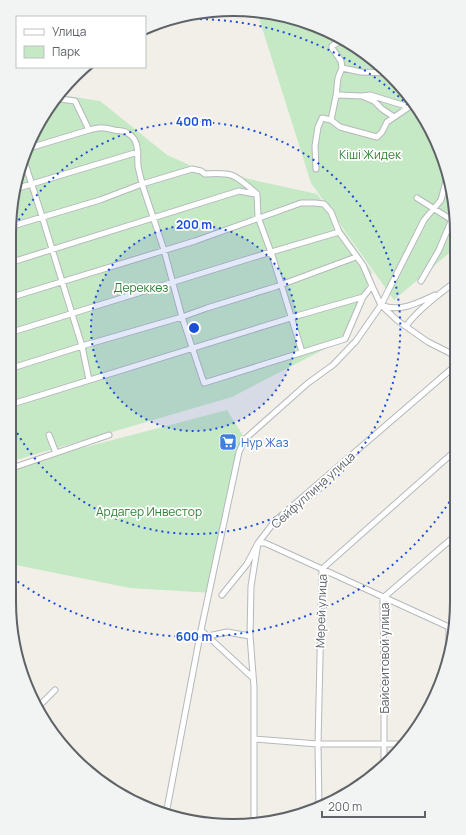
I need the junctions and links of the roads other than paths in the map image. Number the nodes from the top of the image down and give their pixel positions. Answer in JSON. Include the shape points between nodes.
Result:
{"nodes":[{"id":1,"x":338,"y":43,"type":"edge"},
{"id":2,"x":342,"y":68,"type":"junction"},
{"id":3,"x":378,"y":72,"type":"edge"},
{"id":4,"x":336,"y":96,"type":"junction"},
{"id":5,"x":362,"y":96,"type":"junction"},
{"id":6,"x":62,"y":99,"type":"edge"},
{"id":7,"x":409,"y":107,"type":"joint"},
{"id":8,"x":394,"y":117,"type":"junction"},
{"id":9,"x":331,"y":120,"type":"junction"},
{"id":10,"x":89,"y":130,"type":"junction"},
{"id":11,"x":34,"y":146,"type":"edge"},
{"id":12,"x":138,"y":152,"type":"junction"},
{"id":13,"x":26,"y":167,"type":"edge"},
{"id":14,"x":316,"y":170,"type":"dead end"},
{"id":15,"x":32,"y":184,"type":"junction"},
{"id":16,"x":142,"y":184,"type":"junction"},
{"id":17,"x":445,"y":186,"type":"edge"},
{"id":18,"x":21,"y":187,"type":"edge"},
{"id":19,"x":257,"y":194,"type":"junction"},
{"id":20,"x":417,"y":198,"type":"dead end"},
{"id":21,"x":434,"y":208,"type":"junction"},
{"id":22,"x":42,"y":217,"type":"junction"},
{"id":23,"x":258,"y":217,"type":"junction"},
{"id":24,"x":450,"y":218,"type":"edge"},
{"id":25,"x":153,"y":219,"type":"junction"},
{"id":26,"x":16,"y":224,"type":"edge"},
{"id":27,"x":450,"y":226,"type":"edge"},
{"id":28,"x":339,"y":232,"type":"junction"},
{"id":29,"x":52,"y":250,"type":"junction"},
{"id":30,"x":164,"y":250,"type":"junction"},
{"id":31,"x":270,"y":252,"type":"junction"},
{"id":32,"x":356,"y":257,"type":"junction"},
{"id":33,"x":16,"y":261,"type":"edge"},
{"id":34,"x":421,"y":281,"type":"dead end"},
{"id":35,"x":62,"y":282,"type":"junction"},
{"id":36,"x":173,"y":283,"type":"junction"},
{"id":37,"x":281,"y":285,"type":"junction"},
{"id":38,"x":372,"y":286,"type":"junction"},
{"id":39,"x":450,"y":286,"type":"edge"},
{"id":40,"x":441,"y":293,"type":"junction"},
{"id":41,"x":16,"y":296,"type":"edge"},
{"id":42,"x":364,"y":297,"type":"junction"},
{"id":43,"x":381,"y":305,"type":"junction"},
{"id":44,"x":71,"y":314,"type":"junction"},
{"id":45,"x":182,"y":316,"type":"junction"},
{"id":46,"x":291,"y":318,"type":"junction"},
{"id":47,"x":406,"y":326,"type":"junction"},
{"id":48,"x":16,"y":331,"type":"edge"},
{"id":49,"x":82,"y":346,"type":"junction"},
{"id":50,"x":192,"y":348,"type":"junction"},
{"id":51,"x":302,"y":352,"type":"junction"},
{"id":52,"x":450,"y":353,"type":"edge"},
{"id":53,"x":16,"y":367,"type":"edge"},
{"id":54,"x":450,"y":370,"type":"edge"},
{"id":55,"x":89,"y":380,"type":"junction"},
{"id":56,"x":16,"y":403,"type":"edge"},
{"id":57,"x":49,"y":435,"type":"dead end"},
{"id":58,"x":109,"y":436,"type":"dead end"},
{"id":59,"x":56,"y":454,"type":"junction"},
{"id":60,"x":450,"y":455,"type":"edge"},
{"id":61,"x":16,"y":467,"type":"edge"},
{"id":62,"x":450,"y":540,"type":"edge"},
{"id":63,"x":258,"y":543,"type":"junction"},
{"id":64,"x":322,"y":569,"type":"junction"},
{"id":65,"x":222,"y":595,"type":"dead end"},
{"id":66,"x":383,"y":598,"type":"junction"},
{"id":67,"x":449,"y":627,"type":"edge"},
{"id":68,"x":202,"y":630,"type":"junction"},
{"id":69,"x":208,"y":636,"type":"junction"},
{"id":70,"x":250,"y":636,"type":"junction"},
{"id":71,"x":253,"y":678,"type":"junction"},
{"id":72,"x":55,"y":690,"type":"dead end"},
{"id":73,"x":41,"y":704,"type":"edge"},
{"id":74,"x":254,"y":739,"type":"junction"},
{"id":75,"x":318,"y":744,"type":"junction"},
{"id":76,"x":384,"y":744,"type":"junction"},
{"id":77,"x":397,"y":744,"type":"edge"},
{"id":78,"x":384,"y":757,"type":"edge"},
{"id":79,"x":319,"y":801,"type":"edge"},
{"id":80,"x":167,"y":808,"type":"edge"},
{"id":81,"x":254,"y":818,"type":"edge"}],
"edges":[{"from":1,"to":2,"type":"street","via":[[332,48],[341,61]]},
{"from":2,"to":3,"type":"street"},
{"from":2,"to":4,"type":"street"},
{"from":4,"to":5,"type":"street"},
{"from":4,"to":9,"type":"street"},
{"from":5,"to":7,"type":"street","via":[[370,95]]},
{"from":5,"to":8,"type":"street","via":[[374,101]]},
{"from":6,"to":10,"type":"street","via":[[75,101]]},
{"from":7,"to":8,"type":"street"},
{"from":8,"to":9,"type":"street","via":[[386,122],[377,137],[340,127]]},
{"from":9,"to":14,"type":"street","via":[[322,118],[318,127],[315,146]]},
{"from":10,"to":11,"type":"street"},
{"from":10,"to":12,"type":"street","via":[[105,127],[122,130],[130,134]]},
{"from":12,"to":15,"type":"street"},
{"from":12,"to":16,"type":"street"},
{"from":13,"to":15,"type":"street"},
{"from":15,"to":18,"type":"street"},
{"from":15,"to":22,"type":"street"},
{"from":16,"to":19,"type":"street","via":[[192,169],[205,174],[223,173],[236,176]]},
{"from":16,"to":22,"type":"street","via":[[100,200]]},
{"from":16,"to":25,"type":"street"},
{"from":17,"to":21,"type":"street","via":[[441,200]]},
{"from":19,"to":23,"type":"street"},
{"from":19,"to":25,"type":"street","via":[[239,191]]},
{"from":20,"to":21,"type":"street"},
{"from":21,"to":24,"type":"street"},
{"from":21,"to":43,"type":"street","via":[[424,220]]},
{"from":22,"to":26,"type":"street"},
{"from":22,"to":29,"type":"street"},
{"from":23,"to":28,"type":"street","via":[[302,203],[324,204],[331,212]]},
{"from":23,"to":30,"type":"street"},
{"from":23,"to":31,"type":"street"},
{"from":25,"to":29,"type":"street"},
{"from":25,"to":30,"type":"street"},
{"from":27,"to":34,"type":"street"},
{"from":28,"to":31,"type":"street"},
{"from":28,"to":32,"type":"street"},
{"from":29,"to":33,"type":"street"},
{"from":29,"to":35,"type":"street"},
{"from":30,"to":35,"type":"street"},
{"from":30,"to":36,"type":"street"},
{"from":31,"to":36,"type":"street"},
{"from":31,"to":37,"type":"street"},
{"from":32,"to":37,"type":"street"},
{"from":32,"to":38,"type":"street","via":[[363,264]]},
{"from":35,"to":41,"type":"street"},
{"from":35,"to":44,"type":"street"},
{"from":36,"to":44,"type":"street"},
{"from":36,"to":45,"type":"street"},
{"from":37,"to":45,"type":"street"},
{"from":37,"to":46,"type":"street"},
{"from":38,"to":42,"type":"street"},
{"from":38,"to":43,"type":"street"},
{"from":39,"to":40,"type":"street"},
{"from":40,"to":43,"type":"street","via":[[401,308],[393,309]]},
{"from":40,"to":47,"type":"street"},
{"from":42,"to":46,"type":"street"},
{"from":42,"to":51,"type":"street","via":[[345,339]]},
{"from":43,"to":47,"type":"street"},
{"from":43,"to":68,"type":"street","via":[[356,342],[333,365],[308,383],[245,439],[239,452]]},
{"from":44,"to":48,"type":"street"},
{"from":44,"to":49,"type":"street"},
{"from":45,"to":49,"type":"street"},
{"from":45,"to":50,"type":"street"},
{"from":46,"to":50,"type":"street"},
{"from":46,"to":51,"type":"street"},
{"from":47,"to":52,"type":"street","via":[[428,342]]},
{"from":49,"to":53,"type":"street"},
{"from":49,"to":55,"type":"street"},
{"from":50,"to":51,"type":"street","via":[[204,383]]},
{"from":50,"to":55,"type":"street"},
{"from":54,"to":63,"type":"street","name":"Сейфуллина улица","via":[[275,521]]},
{"from":55,"to":56,"type":"street"},
{"from":57,"to":59,"type":"street"},
{"from":58,"to":59,"type":"street"},
{"from":59,"to":61,"type":"street"},
{"from":60,"to":64,"type":"street","name":"Мерей улица"},
{"from":62,"to":66,"type":"street","name":"Байсеитовой улица"},
{"from":63,"to":64,"type":"street","via":[[265,543]]},
{"from":63,"to":65,"type":"street","via":[[247,564]]},
{"from":63,"to":70,"type":"street","name":"Сейфуллина улица","via":[[251,586]]},
{"from":64,"to":66,"type":"street"},
{"from":64,"to":75,"type":"street","name":"Мерей улица"},
{"from":66,"to":67,"type":"street"},
{"from":66,"to":76,"type":"street","name":"Байсеитовой улица"},
{"from":68,"to":69,"type":"street"},
{"from":68,"to":80,"type":"street"},
{"from":69,"to":70,"type":"street","via":[[227,632]]},
{"from":69,"to":71,"type":"street"},
{"from":70,"to":71,"type":"street","name":"Сейфуллина улица"},
{"from":71,"to":74,"type":"street","name":"Сейфуллина улица"},
{"from":72,"to":73,"type":"street"},
{"from":74,"to":75,"type":"street"},
{"from":74,"to":81,"type":"street","name":"Сейфуллина улица"},
{"from":75,"to":76,"type":"street"},
{"from":75,"to":79,"type":"street","name":"Мерей улица"},
{"from":76,"to":77,"type":"street"},
{"from":76,"to":78,"type":"street","name":"Байсеитовой улица"}]}
